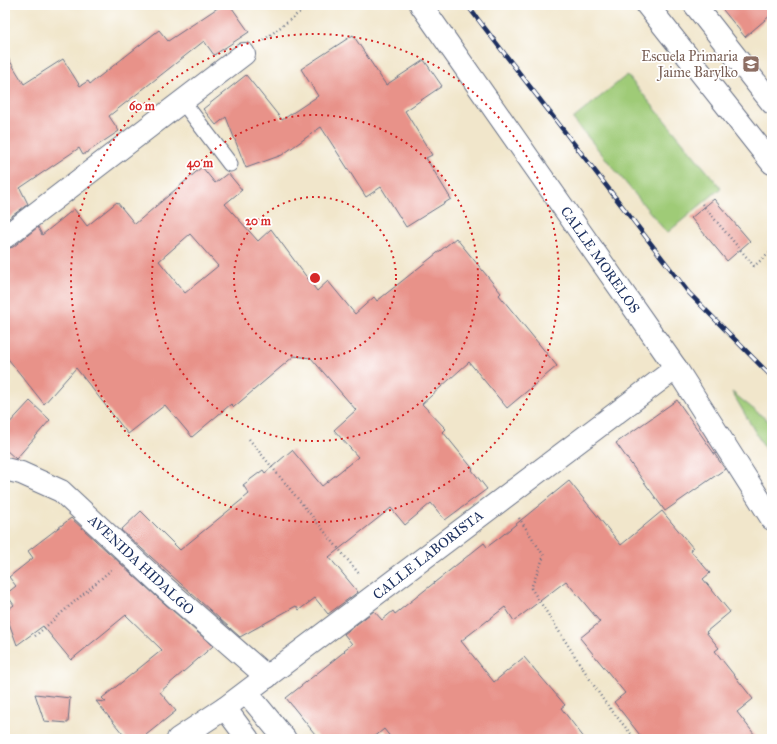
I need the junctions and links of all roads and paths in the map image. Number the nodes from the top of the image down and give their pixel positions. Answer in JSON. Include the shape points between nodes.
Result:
{"nodes":[{"id":1,"x":309,"y":5,"type":"edge"},
{"id":2,"x":421,"y":5,"type":"edge"},
{"id":3,"x":647,"y":5,"type":"edge"},
{"id":4,"x":695,"y":5,"type":"edge"},
{"id":5,"x":244,"y":54,"type":"joint"},
{"id":6,"x":183,"y":102,"type":"junction"},
{"id":7,"x":772,"y":104,"type":"edge"},
{"id":8,"x":772,"y":163,"type":"edge"},
{"id":9,"x":230,"y":164,"type":"dead end"},
{"id":10,"x":702,"y":204,"type":"dead end"},
{"id":11,"x":5,"y":237,"type":"edge"},
{"id":12,"x":772,"y":251,"type":"edge"},
{"id":13,"x":676,"y":368,"type":"junction"},
{"id":14,"x":249,"y":439,"type":"dead end"},
{"id":15,"x":5,"y":469,"type":"edge"},
{"id":16,"x":504,"y":496,"type":"junction"},
{"id":17,"x":772,"y":519,"type":"edge"},
{"id":18,"x":130,"y":554,"type":"junction"},
{"id":19,"x":376,"y":595,"type":"junction"},
{"id":20,"x":35,"y":636,"type":"dead end"},
{"id":21,"x":266,"y":677,"type":"junction"},
{"id":22,"x":247,"y":692,"type":"junction"},
{"id":23,"x":225,"y":708,"type":"junction"},
{"id":24,"x":178,"y":739,"type":"edge"},
{"id":25,"x":248,"y":739,"type":"edge"},
{"id":26,"x":285,"y":739,"type":"edge"},
{"id":27,"x":635,"y":739,"type":"edge"}],
"edges":[{"from":1,"to":5,"type":"path"},
{"from":2,"to":13,"type":"street","name":"CALLE MORELOS"},
{"from":3,"to":8,"type":"street"},
{"from":4,"to":7,"type":"street"},
{"from":5,"to":6,"type":"street"},
{"from":6,"to":9,"type":"lane"},
{"from":6,"to":11,"type":"street"},
{"from":10,"to":12,"type":"path","via":[[754,266]]},
{"from":13,"to":16,"type":"street","name":"CALLE LABORISTA"},
{"from":13,"to":17,"type":"street","name":"CALLE MORELOS"},
{"from":14,"to":19,"type":"path"},
{"from":15,"to":18,"type":"street","name":"AVENIDA HIDALGO","via":[[21,473],[61,491]]},
{"from":16,"to":19,"type":"street","name":"CALLE LABORISTA"},
{"from":16,"to":27,"type":"path","via":[[544,556],[531,588],[604,701]]},
{"from":18,"to":20,"type":"path"},
{"from":18,"to":21,"type":"street","name":"AVENIDA HIDALGO"},
{"from":19,"to":21,"type":"street","name":"CALLE LABORISTA"},
{"from":21,"to":22,"type":"street","name":"CALLE LABORISTA"},
{"from":22,"to":23,"type":"street","name":"CALLE LABORISTA"},
{"from":22,"to":26,"type":"street"},
{"from":23,"to":24,"type":"street","name":"CALLE LABORISTA"},
{"from":23,"to":25,"type":"street"}]}
